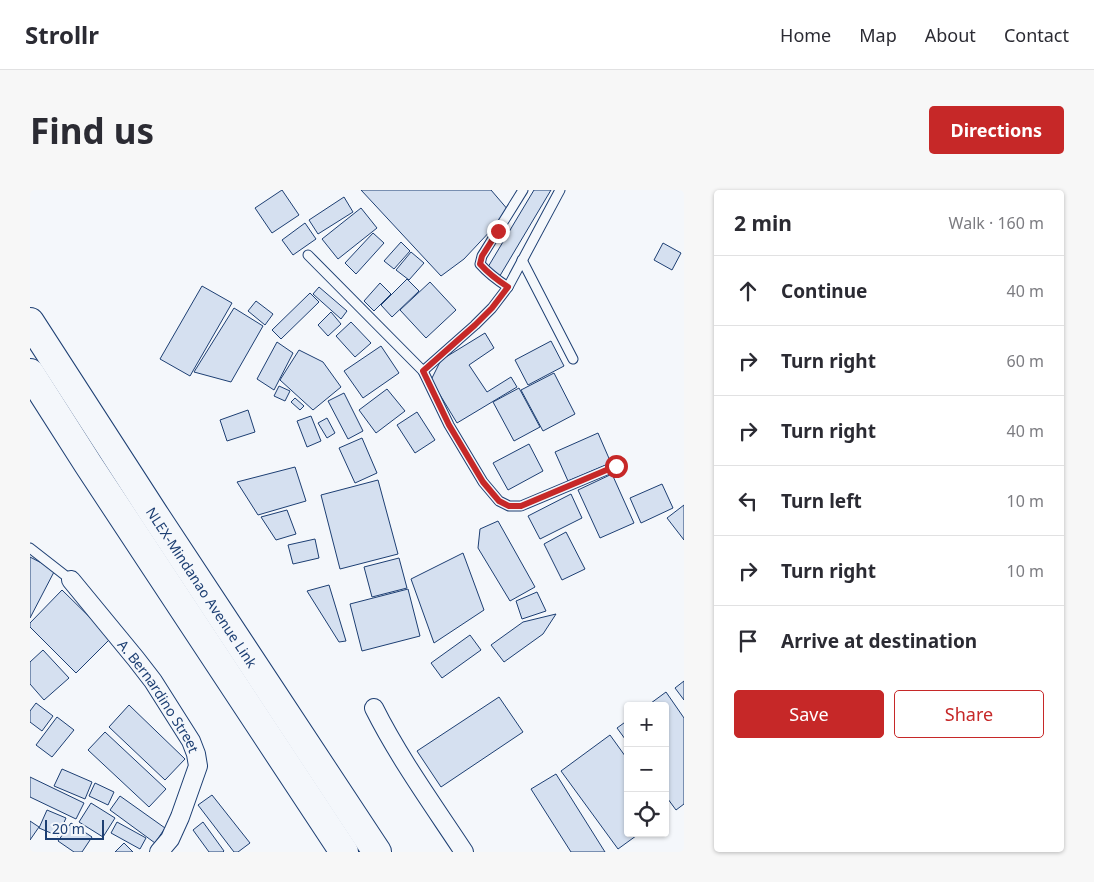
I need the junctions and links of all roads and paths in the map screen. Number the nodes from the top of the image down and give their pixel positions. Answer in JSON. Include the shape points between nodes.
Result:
{"nodes":[{"id":1,"x":524,"y":190,"type":"edge"},
{"id":2,"x":560,"y":190,"type":"edge"},
{"id":3,"x":308,"y":255,"type":"dead end"},
{"id":4,"x":522,"y":260,"type":"junction"},
{"id":5,"x":508,"y":287,"type":"junction"},
{"id":6,"x":30,"y":322,"type":"edge"},
{"id":7,"x":573,"y":359,"type":"dead end"},
{"id":8,"x":423,"y":371,"type":"junction"},
{"id":9,"x":30,"y":373,"type":"edge"},
{"id":10,"x":616,"y":466,"type":"dead end"},
{"id":11,"x":30,"y":548,"type":"edge"},
{"id":12,"x":71,"y":580,"type":"joint"},
{"id":13,"x":374,"y":708,"type":"dead end"},
{"id":14,"x":159,"y":852,"type":"edge"},
{"id":15,"x":344,"y":852,"type":"edge"},
{"id":16,"x":377,"y":852,"type":"edge"},
{"id":17,"x":464,"y":852,"type":"edge"}],
"edges":[{"from":1,"to":5,"type":"lane","via":[[480,264]]},
{"from":2,"to":4,"type":"lane"},
{"from":3,"to":8,"type":"lane"},
{"from":4,"to":5,"type":"lane"},
{"from":4,"to":7,"type":"lane"},
{"from":5,"to":8,"type":"lane","via":[[475,325]]},
{"from":6,"to":16,"type":"highway","name":"NLEX-Mindanao Avenue Link"},
{"from":8,"to":10,"type":"lane","via":[[449,425],[483,482],[499,501],[509,506],[521,506]]},
{"from":9,"to":15,"type":"highway","name":"NLEX-Mindanao Avenue Link"},
{"from":11,"to":12,"type":"lane"},
{"from":12,"to":14,"type":"street","name":"A. Bernardino Street","via":[[153,681],[192,741],[198,766],[180,817],[170,839]]},
{"from":13,"to":17,"type":"street"}]}
